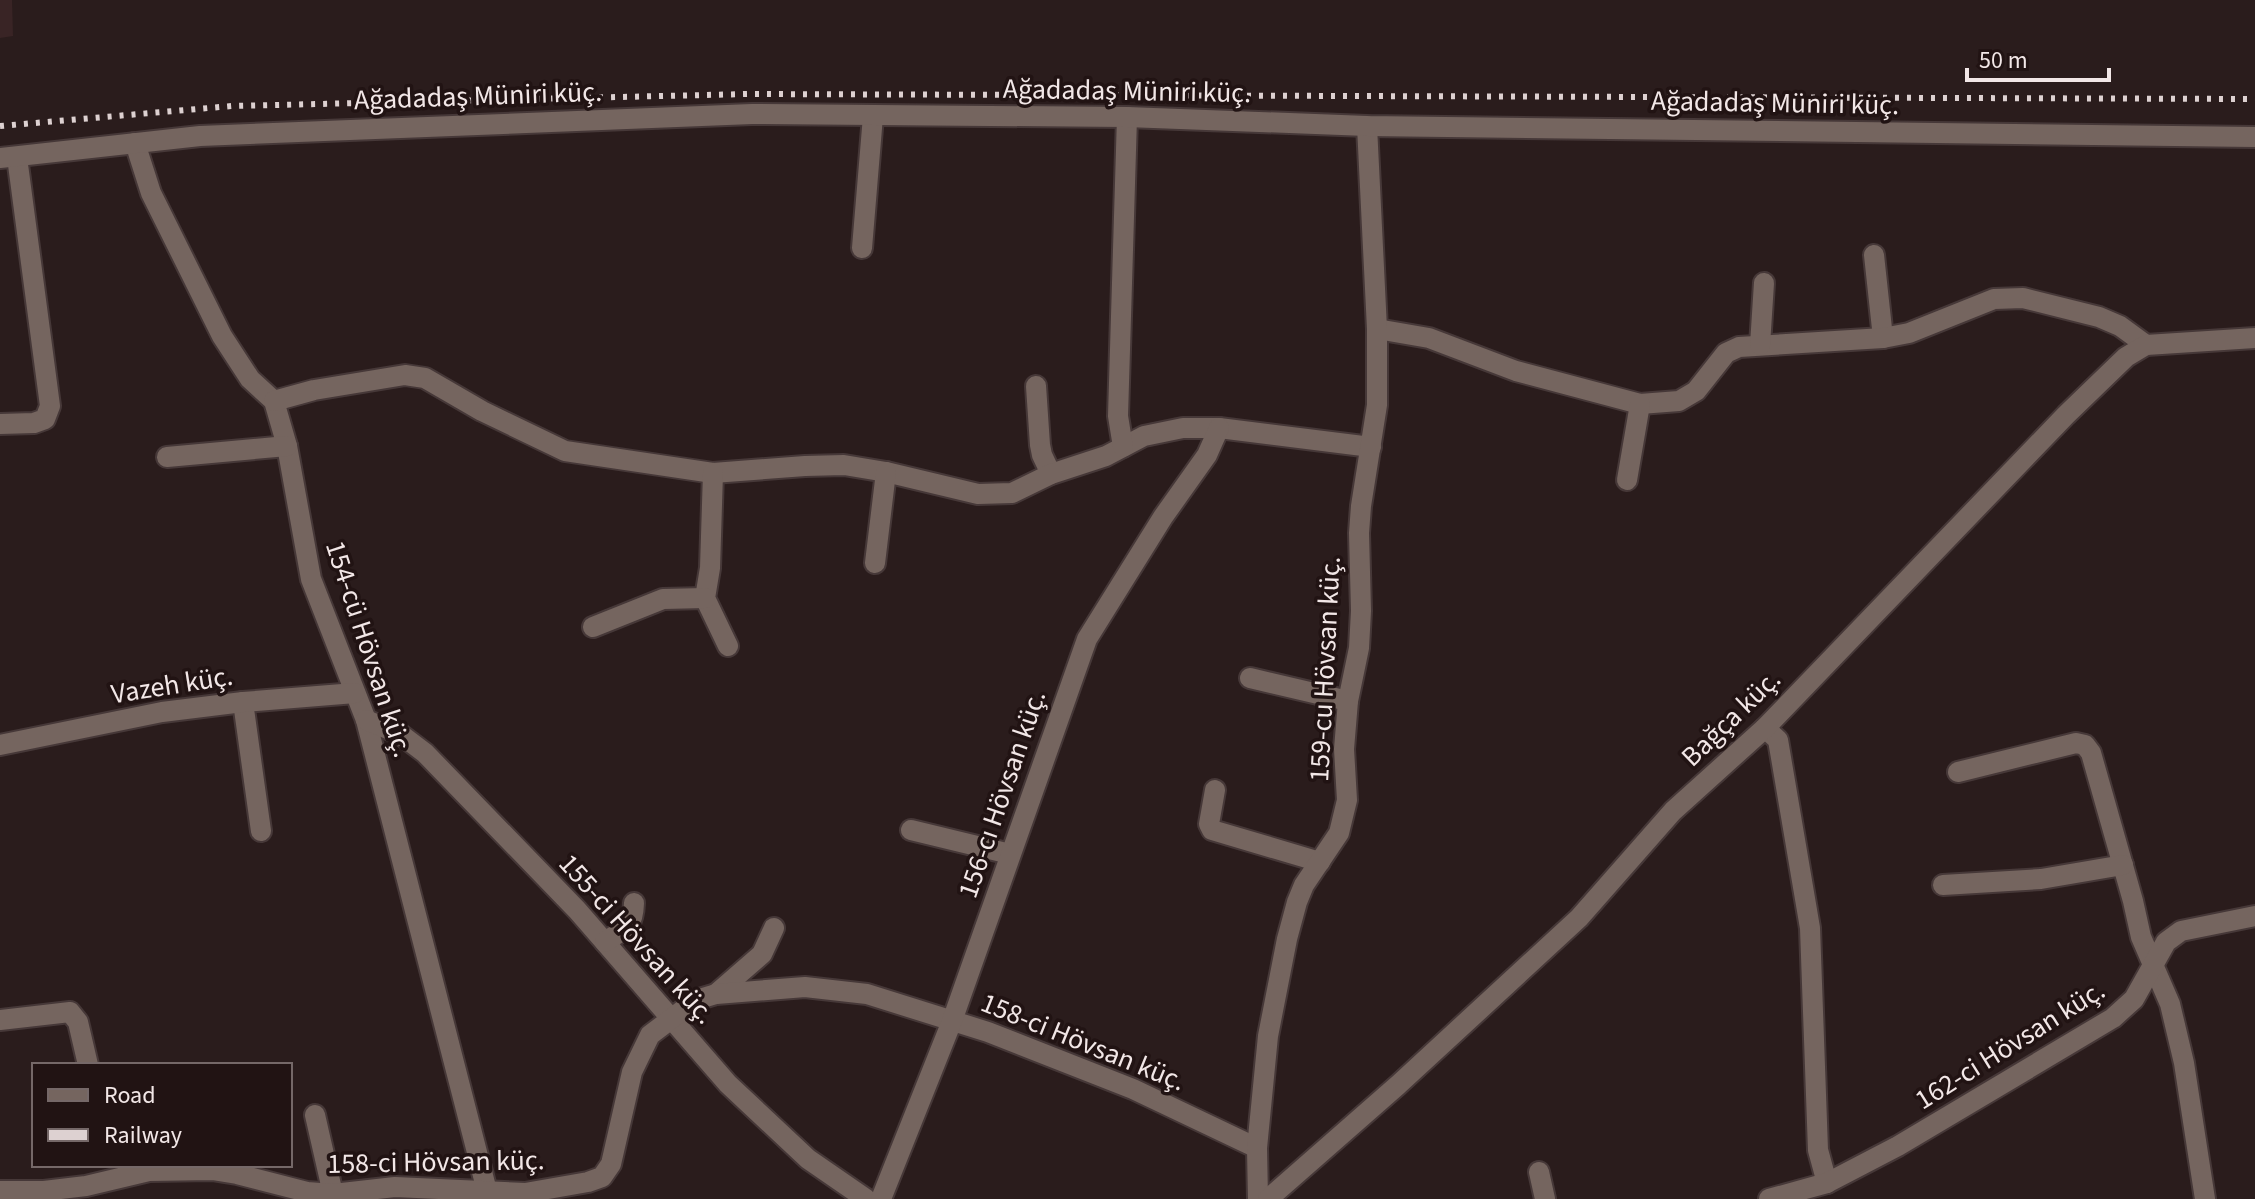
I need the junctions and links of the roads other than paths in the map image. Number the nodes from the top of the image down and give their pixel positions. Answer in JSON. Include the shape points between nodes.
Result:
{"nodes":[{"id":1,"x":873,"y":116,"type":"junction"},
{"id":2,"x":1127,"y":117,"type":"junction"},
{"id":3,"x":1367,"y":126,"type":"junction"},
{"id":4,"x":2255,"y":137,"type":"edge"},
{"id":5,"x":135,"y":143,"type":"junction"},
{"id":6,"x":8,"y":157,"type":"edge"},
{"id":7,"x":862,"y":248,"type":"dead end"},
{"id":8,"x":1874,"y":255,"type":"dead end"},
{"id":9,"x":1764,"y":283,"type":"dead end"},
{"id":10,"x":1377,"y":329,"type":"junction"},
{"id":11,"x":1883,"y":338,"type":"junction"},
{"id":12,"x":2255,"y":338,"type":"edge"},
{"id":13,"x":1760,"y":345,"type":"junction"},
{"id":14,"x":2146,"y":345,"type":"junction"},
{"id":15,"x":1036,"y":386,"type":"dead end"},
{"id":16,"x":274,"y":401,"type":"junction"},
{"id":17,"x":1640,"y":404,"type":"junction"},
{"id":18,"x":0,"y":424,"type":"edge"},
{"id":19,"x":1219,"y":428,"type":"junction"},
{"id":20,"x":287,"y":446,"type":"junction"},
{"id":21,"x":1123,"y":447,"type":"junction"},
{"id":22,"x":1371,"y":447,"type":"junction"},
{"id":23,"x":167,"y":457,"type":"dead end"},
{"id":24,"x":886,"y":472,"type":"junction"},
{"id":25,"x":713,"y":473,"type":"junction"},
{"id":26,"x":1051,"y":474,"type":"junction"},
{"id":27,"x":1627,"y":480,"type":"dead end"},
{"id":28,"x":875,"y":563,"type":"dead end"},
{"id":29,"x":705,"y":598,"type":"junction"},
{"id":30,"x":593,"y":627,"type":"dead end"},
{"id":31,"x":728,"y":646,"type":"dead end"},
{"id":32,"x":1250,"y":678,"type":"dead end"},
{"id":33,"x":355,"y":693,"type":"junction"},
{"id":34,"x":1348,"y":701,"type":"junction"},
{"id":35,"x":243,"y":702,"type":"junction"},
{"id":36,"x":366,"y":720,"type":"junction"},
{"id":37,"x":1765,"y":728,"type":"junction"},
{"id":38,"x":0,"y":745,"type":"edge"},
{"id":39,"x":1958,"y":772,"type":"dead end"},
{"id":40,"x":1215,"y":790,"type":"dead end"},
{"id":41,"x":911,"y":830,"type":"dead end"},
{"id":42,"x":261,"y":831,"type":"dead end"},
{"id":43,"x":1010,"y":854,"type":"junction"},
{"id":44,"x":1320,"y":862,"type":"junction"},
{"id":45,"x":2123,"y":865,"type":"junction"},
{"id":46,"x":1943,"y":885,"type":"dead end"},
{"id":47,"x":634,"y":903,"type":"dead end"},
{"id":48,"x":2255,"y":916,"type":"edge"},
{"id":49,"x":774,"y":928,"type":"dead end"},
{"id":50,"x":605,"y":942,"type":"junction"},
{"id":51,"x":2152,"y":966,"type":"junction"},
{"id":52,"x":716,"y":994,"type":"junction"},
{"id":53,"x":671,"y":1017,"type":"junction"},
{"id":54,"x":0,"y":1020,"type":"edge"},
{"id":55,"x":952,"y":1021,"type":"junction"},
{"id":56,"x":88,"y":1063,"type":"edge"},
{"id":57,"x":315,"y":1115,"type":"dead end"},
{"id":58,"x":1257,"y":1148,"type":"junction"},
{"id":59,"x":111,"y":1172,"type":"edge"},
{"id":60,"x":1539,"y":1172,"type":"dead end"},
{"id":61,"x":1827,"y":1183,"type":"junction"},
{"id":62,"x":0,"y":1191,"type":"edge"},
{"id":63,"x":333,"y":1194,"type":"junction"},
{"id":64,"x":488,"y":1196,"type":"edge"},
{"id":65,"x":866,"y":1199,"type":"edge"},
{"id":66,"x":881,"y":1199,"type":"edge"},
{"id":67,"x":1258,"y":1199,"type":"edge"},
{"id":68,"x":1268,"y":1199,"type":"edge"},
{"id":69,"x":1545,"y":1199,"type":"edge"},
{"id":70,"x":1769,"y":1199,"type":"edge"},
{"id":71,"x":2205,"y":1199,"type":"edge"}],
"edges":[{"from":1,"to":2,"type":"street","name":"Ağadadaş Müniri küç."},
{"from":1,"to":5,"type":"street","name":"Ağadadaş Müniri küç.","via":[[752,114],[407,126]]},
{"from":1,"to":7,"type":"street"},
{"from":2,"to":3,"type":"street","name":"Ağadadaş Müniri küç."},
{"from":2,"to":21,"type":"street","via":[[1118,416]]},
{"from":3,"to":4,"type":"street","name":"Ağadadaş Müniri küç."},
{"from":3,"to":10,"type":"street","name":"159-cu Hövsan küç."},
{"from":5,"to":6,"type":"street","name":"Ağadadaş Müniri küç."},
{"from":5,"to":16,"type":"street","name":"154-cü Hövsan küç.","via":[[151,193],[222,336],[250,379]]},
{"from":6,"to":18,"type":"street","via":[[50,406],[45,419],[34,423]]},
{"from":8,"to":11,"type":"street"},
{"from":9,"to":13,"type":"street"},
{"from":10,"to":17,"type":"street","via":[[1429,338],[1516,371]]},
{"from":10,"to":22,"type":"street","name":"159-cu Hövsan küç."},
{"from":11,"to":13,"type":"street"},
{"from":11,"to":14,"type":"street","via":[[1994,299],[2023,298],[2099,317]]},
{"from":12,"to":14,"type":"street"},
{"from":13,"to":17,"type":"street","via":[[1726,353],[1696,391],[1679,401]]},
{"from":14,"to":37,"type":"street","name":"Bağça küç.","via":[[2126,357],[2066,415]]},
{"from":15,"to":26,"type":"street","via":[[1040,445]]},
{"from":16,"to":20,"type":"street","name":"154-cü Hövsan küç."},
{"from":16,"to":25,"type":"street","via":[[405,375],[425,378],[565,451]]},
{"from":17,"to":27,"type":"street"},
{"from":19,"to":21,"type":"street","via":[[1183,428],[1144,436]]},
{"from":19,"to":22,"type":"street"},
{"from":19,"to":43,"type":"street","name":"156-cı Hövsan küç.","via":[[1207,455],[1087,639]]},
{"from":20,"to":23,"type":"street"},
{"from":20,"to":33,"type":"street","name":"154-cü Hövsan küç.","via":[[311,579]]},
{"from":21,"to":26,"type":"street"},
{"from":22,"to":34,"type":"street","name":"159-cu Hövsan küç.","via":[[1359,533],[1359,648]]},
{"from":24,"to":25,"type":"street","via":[[844,465]]},
{"from":24,"to":26,"type":"street","via":[[978,494],[1012,493]]},
{"from":24,"to":28,"type":"street"},
{"from":25,"to":29,"type":"street"},
{"from":29,"to":30,"type":"street","via":[[663,599]]},
{"from":29,"to":31,"type":"street"},
{"from":32,"to":34,"type":"street"},
{"from":33,"to":35,"type":"street","name":"Vazeh küç."},
{"from":33,"to":36,"type":"street","name":"154-cü Hövsan küç."},
{"from":34,"to":44,"type":"street","name":"159-cu Hövsan küç.","via":[[1344,819]]},
{"from":35,"to":38,"type":"street","name":"Vazeh küç.","via":[[162,712]]},
{"from":35,"to":42,"type":"street"},
{"from":36,"to":50,"type":"street","name":"155-ci Hövsan küç.","via":[[400,734],[425,753]]},
{"from":36,"to":64,"type":"street","name":"154-cü Hövsan küç."},
{"from":37,"to":61,"type":"street","via":[[1778,740],[1810,928],[1818,1150]]},
{"from":37,"to":68,"type":"street","name":"Bağça küç.","via":[[1673,811],[1579,918]]},
{"from":39,"to":45,"type":"street","via":[[2085,745]]},
{"from":40,"to":44,"type":"street","via":[[1212,830]]},
{"from":41,"to":43,"type":"street"},
{"from":43,"to":55,"type":"street","name":"156-cı Hövsan küç."},
{"from":44,"to":58,"type":"street","name":"159-cu Hövsan küç.","via":[[1304,885],[1287,939],[1268,1036]]},
{"from":45,"to":46,"type":"street","via":[[2041,879]]},
{"from":45,"to":51,"type":"street"},
{"from":47,"to":50,"type":"street","via":[[630,924]]},
{"from":48,"to":51,"type":"street","name":"162-ci Hövsan küç.","via":[[2181,931],[2166,942]]},
{"from":49,"to":52,"type":"street","via":[[762,954]]},
{"from":50,"to":53,"type":"street","name":"155-ci Hövsan küç."},
{"from":51,"to":61,"type":"street","name":"162-ci Hövsan küç.","via":[[2134,999],[2113,1018]]},
{"from":51,"to":71,"type":"street","via":[[2170,1004],[2184,1063]]},
{"from":52,"to":53,"type":"street","name":"158-ci Hövsan küç."},
{"from":52,"to":55,"type":"street","name":"158-ci Hövsan küç.","via":[[805,987],[843,990]]},
{"from":53,"to":64,"type":"street","name":"158-ci Hövsan küç.","via":[[650,1035],[632,1072],[611,1164],[602,1177]]},
{"from":53,"to":65,"type":"street","name":"155-ci Hövsan küç.","via":[[728,1084],[808,1159]]},
{"from":54,"to":56,"type":"street","via":[[70,1012],[78,1022]]},
{"from":55,"to":58,"type":"street","name":"158-ci Hövsan küç.","via":[[1133,1089]]},
{"from":55,"to":66,"type":"street","name":"156-cı Hövsan küç."},
{"from":57,"to":63,"type":"street"},
{"from":58,"to":67,"type":"street","name":"159-cu Hövsan küç."},
{"from":59,"to":62,"type":"street","name":"158-ci Hövsan küç.","via":[[86,1186]]},
{"from":59,"to":63,"type":"street","name":"158-ci Hövsan küç.","via":[[212,1170]]},
{"from":60,"to":69,"type":"street"},
{"from":61,"to":70,"type":"street","name":"162-ci Hövsan küç."},
{"from":63,"to":64,"type":"street","name":"158-ci Hövsan küç.","via":[[395,1187]]}]}
